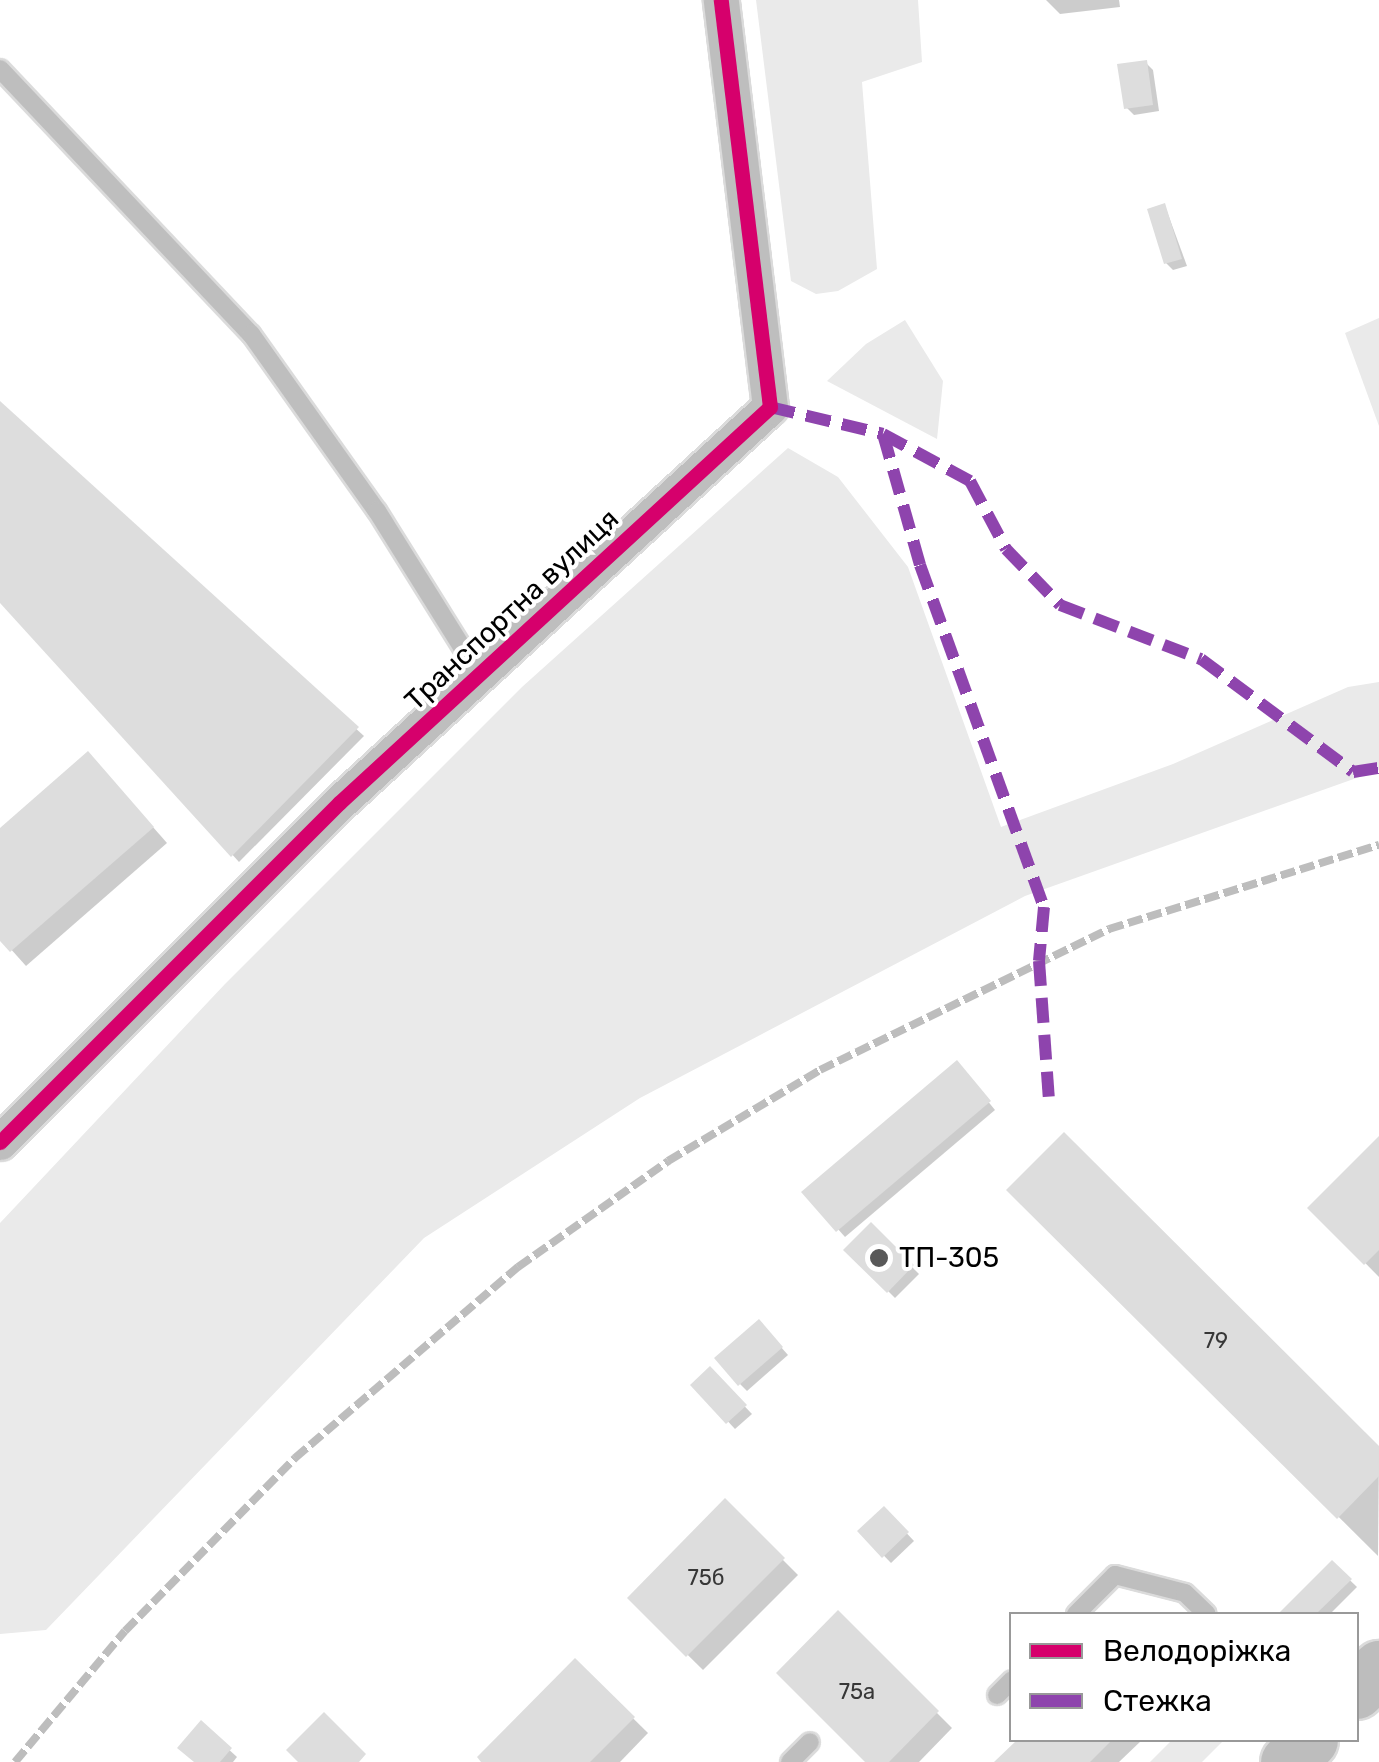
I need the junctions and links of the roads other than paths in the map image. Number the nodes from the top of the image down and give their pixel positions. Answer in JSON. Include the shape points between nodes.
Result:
{"nodes":[{"id":1,"x":721,"y":0,"type":"edge"},
{"id":2,"x":0,"y":68,"type":"edge"},
{"id":3,"x":479,"y":674,"type":"junction"},
{"id":4,"x":0,"y":1142,"type":"edge"},
{"id":5,"x":1078,"y":1612,"type":"edge"},
{"id":6,"x":1205,"y":1612,"type":"edge"},
{"id":7,"x":1009,"y":1683,"type":"edge"},
{"id":8,"x":997,"y":1694,"type":"dead end"},
{"id":9,"x":810,"y":1742,"type":"dead end"},
{"id":10,"x":1308,"y":1742,"type":"edge"},
{"id":11,"x":790,"y":1762,"type":"edge"},
{"id":12,"x":1288,"y":1762,"type":"edge"}],
"edges":[{"from":1,"to":3,"type":"street","name":"Транспортна вулиця","via":[[770,407]]},
{"from":2,"to":3,"type":"lane","via":[[251,334],[377,511]]},
{"from":3,"to":4,"type":"street","name":"Транспортна вулиця","via":[[339,803]]},
{"from":5,"to":6,"type":"lane","via":[[1115,1575],[1185,1593]]},
{"from":7,"to":8,"type":"lane"},
{"from":9,"to":11,"type":"lane"},
{"from":10,"to":12,"type":"main road"}]}
